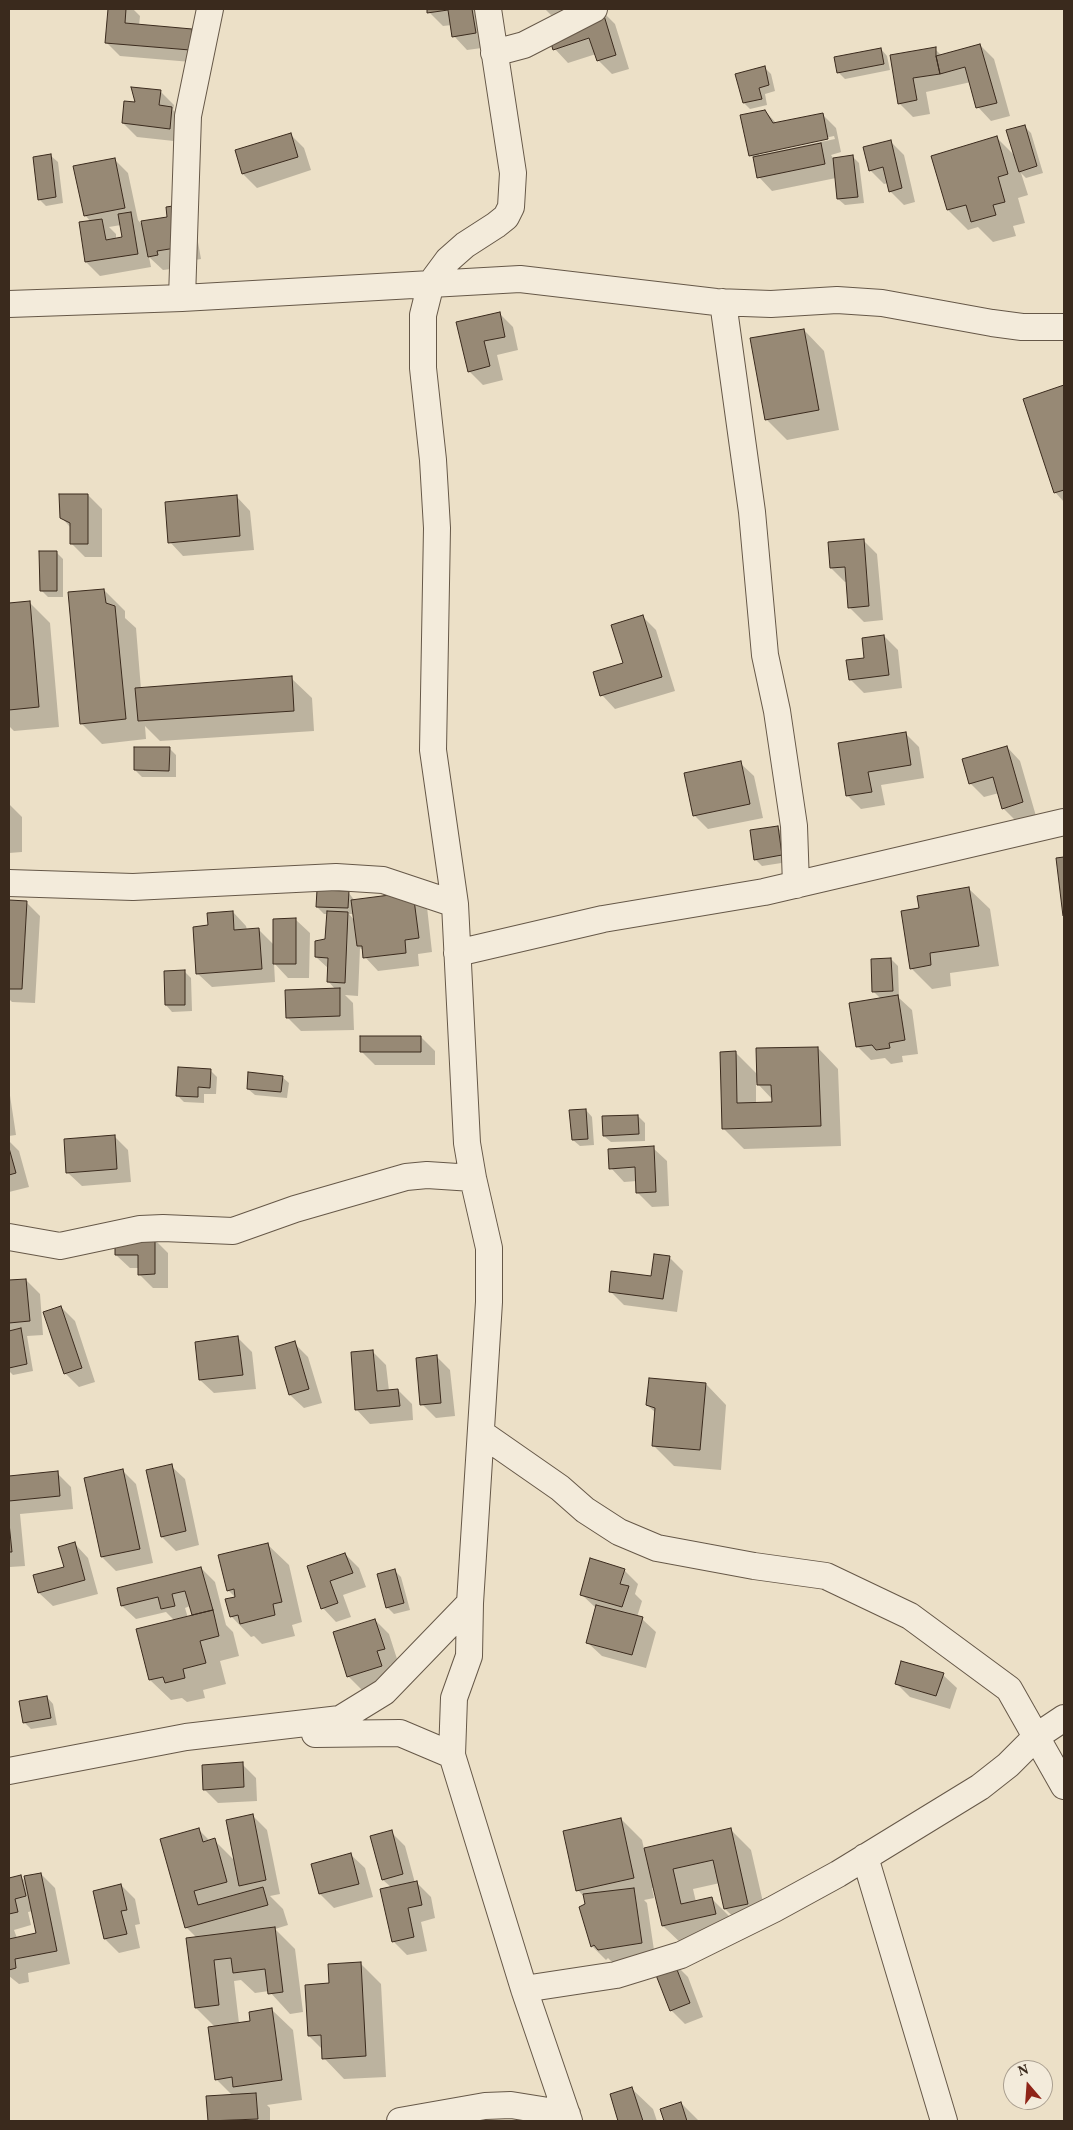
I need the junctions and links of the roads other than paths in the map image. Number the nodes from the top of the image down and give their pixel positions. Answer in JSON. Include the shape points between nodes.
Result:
{"nodes":[{"id":1,"x":210,"y":9,"type":"edge"},
{"id":2,"x":488,"y":9,"type":"edge"},
{"id":3,"x":594,"y":9,"type":"edge"},
{"id":4,"x":494,"y":53,"type":"junction"},
{"id":5,"x":431,"y":283,"type":"junction"},
{"id":6,"x":182,"y":298,"type":"junction"},
{"id":7,"x":723,"y":302,"type":"junction"},
{"id":8,"x":9,"y":304,"type":"edge"},
{"id":9,"x":1064,"y":327,"type":"edge"},
{"id":10,"x":1064,"y":822,"type":"edge"},
{"id":11,"x":9,"y":884,"type":"edge"},
{"id":12,"x":796,"y":885,"type":"junction"},
{"id":13,"x":455,"y":904,"type":"junction"},
{"id":14,"x":457,"y":953,"type":"junction"},
{"id":15,"x":472,"y":1178,"type":"junction"},
{"id":16,"x":9,"y":1237,"type":"edge"},
{"id":17,"x":481,"y":1433,"type":"junction"},
{"id":18,"x":470,"y":1603,"type":"junction"},
{"id":19,"x":1064,"y":1718,"type":"edge"},
{"id":20,"x":1037,"y":1736,"type":"junction"},
{"id":21,"x":145,"y":1745,"type":"junction"},
{"id":22,"x":452,"y":1755,"type":"junction"},
{"id":23,"x":9,"y":1771,"type":"edge"},
{"id":24,"x":1064,"y":1786,"type":"edge"},
{"id":25,"x":865,"y":1857,"type":"junction"},
{"id":26,"x":524,"y":1989,"type":"junction"},
{"id":27,"x":568,"y":2118,"type":"edge"},
{"id":28,"x":400,"y":2121,"type":"edge"},
{"id":29,"x":944,"y":2121,"type":"edge"}],
"edges":[{"from":1,"to":6,"type":"street","via":[[188,116]]},
{"from":2,"to":4,"type":"street"},
{"from":3,"to":4,"type":"street","via":[[524,45]]},
{"from":4,"to":5,"type":"street","via":[[513,173],[511,207],[506,217],[448,260]]},
{"from":5,"to":6,"type":"street"},
{"from":5,"to":7,"type":"street","via":[[520,279]]},
{"from":5,"to":13,"type":"street","via":[[424,315],[423,368],[437,528],[433,750]]},
{"from":6,"to":8,"type":"street"},
{"from":7,"to":9,"type":"street","via":[[771,304],[837,300],[882,303],[992,323]]},
{"from":7,"to":12,"type":"street","via":[[752,512],[765,655],[794,826]]},
{"from":10,"to":12,"type":"street"},
{"from":11,"to":13,"type":"street","via":[[133,887],[336,877],[383,880]]},
{"from":12,"to":14,"type":"street","via":[[603,919]]},
{"from":13,"to":14,"type":"street"},
{"from":14,"to":15,"type":"street","via":[[467,1143]]},
{"from":15,"to":16,"type":"street","via":[[406,1177],[295,1209],[233,1231],[140,1229],[60,1246]]},
{"from":15,"to":17,"type":"street","via":[[489,1248],[490,1302]]},
{"from":17,"to":18,"type":"street"},
{"from":17,"to":20,"type":"street","via":[[619,1532],[657,1548],[826,1576],[910,1616],[1009,1689]]},
{"from":18,"to":21,"type":"street","via":[[384,1692],[340,1719],[186,1737]]},
{"from":18,"to":22,"type":"street","via":[[469,1656],[454,1698]]},
{"from":19,"to":20,"type":"street"},
{"from":20,"to":24,"type":"street"},
{"from":20,"to":25,"type":"street","via":[[980,1787]]},
{"from":21,"to":22,"type":"street","via":[[310,1734],[400,1733]]},
{"from":21,"to":23,"type":"street"},
{"from":22,"to":26,"type":"street"},
{"from":25,"to":26,"type":"street","via":[[774,1909],[680,1955],[616,1975]]},
{"from":25,"to":29,"type":"street"},
{"from":26,"to":27,"type":"street"},
{"from":27,"to":28,"type":"street","via":[[511,2105],[485,2106]]}]}
